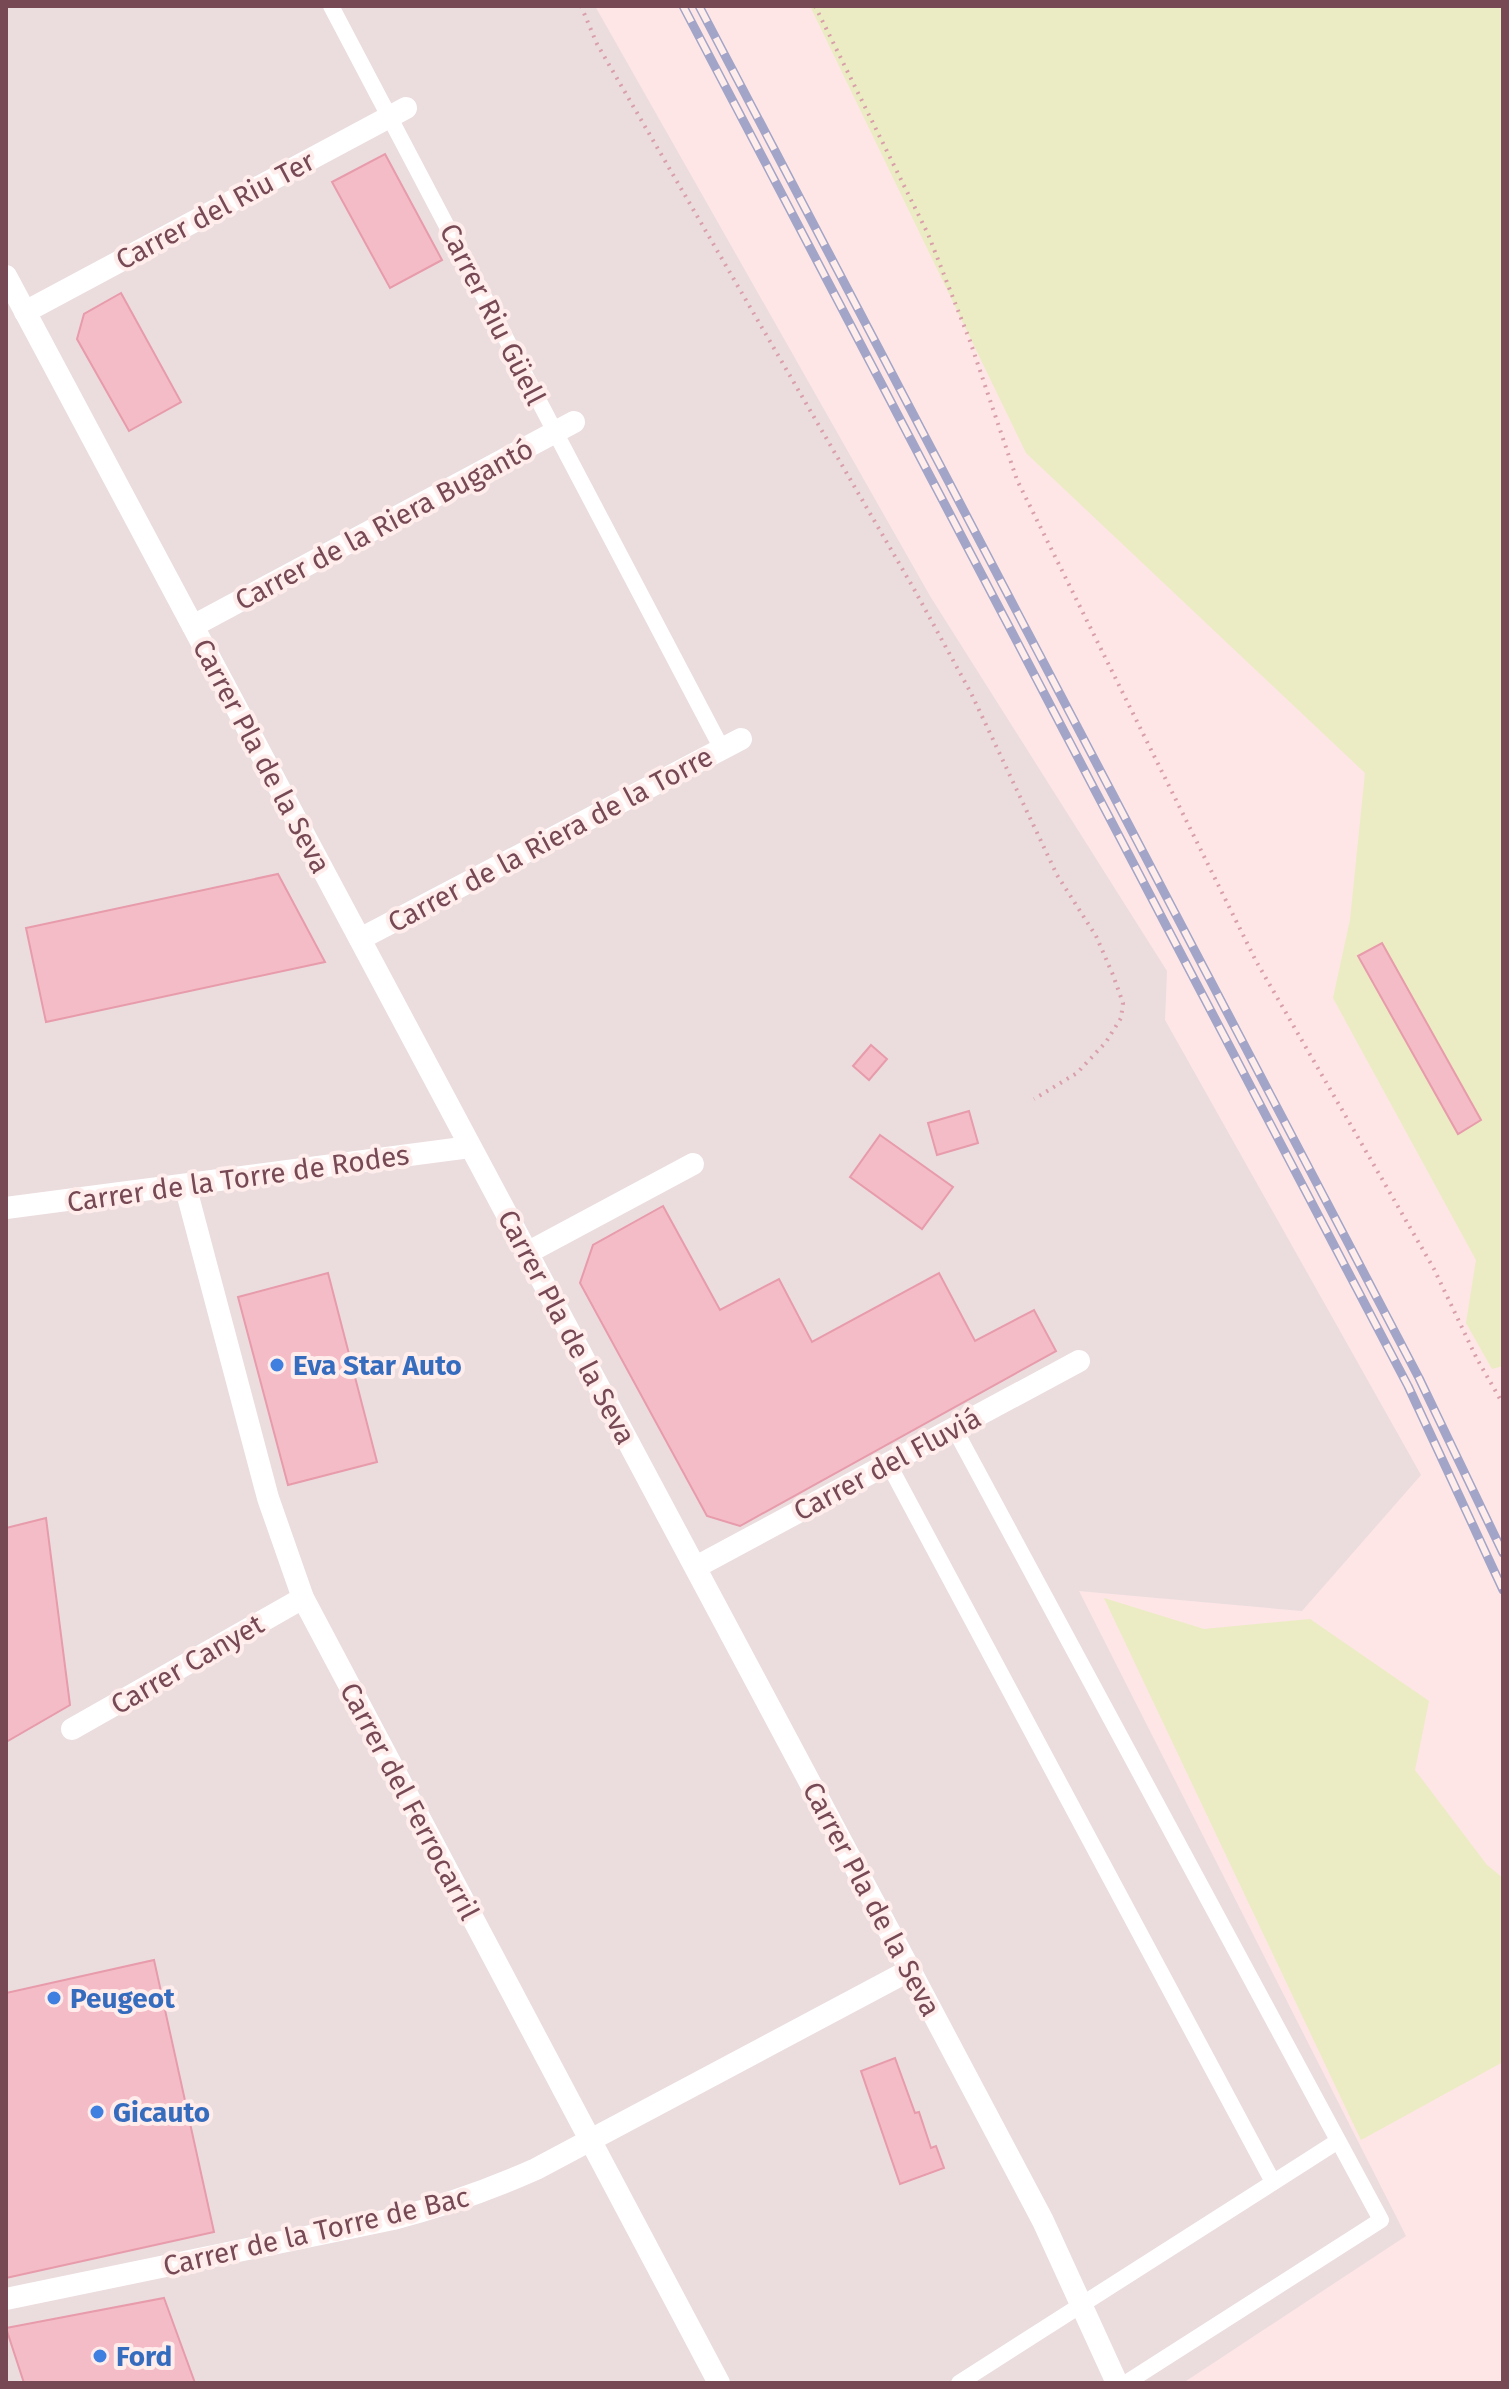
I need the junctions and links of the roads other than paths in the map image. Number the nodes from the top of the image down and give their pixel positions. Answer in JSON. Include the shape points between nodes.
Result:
{"nodes":[{"id":1,"x":331,"y":6,"type":"edge"},
{"id":2,"x":398,"y":113,"type":"junction"},
{"id":3,"x":6,"y":276,"type":"edge"},
{"id":4,"x":25,"y":312,"type":"junction"},
{"id":5,"x":565,"y":428,"type":"junction"},
{"id":6,"x":193,"y":626,"type":"junction"},
{"id":7,"x":731,"y":744,"type":"joint"},
{"id":8,"x":360,"y":939,"type":"junction"},
{"id":9,"x":470,"y":1147,"type":"junction"},
{"id":10,"x":693,"y":1164,"type":"dead end"},
{"id":11,"x":185,"y":1185,"type":"junction"},
{"id":12,"x":6,"y":1208,"type":"edge"},
{"id":13,"x":527,"y":1253,"type":"junction"},
{"id":14,"x":1079,"y":1361,"type":"dead end"},
{"id":15,"x":954,"y":1428,"type":"junction"},
{"id":16,"x":888,"y":1463,"type":"junction"},
{"id":17,"x":696,"y":1567,"type":"junction"},
{"id":18,"x":303,"y":1598,"type":"junction"},
{"id":19,"x":72,"y":1729,"type":"dead end"},
{"id":20,"x":910,"y":1970,"type":"junction"},
{"id":21,"x":590,"y":2140,"type":"junction"},
{"id":22,"x":1338,"y":2141,"type":"junction"},
{"id":23,"x":1273,"y":2182,"type":"junction"},
{"id":24,"x":6,"y":2299,"type":"edge"},
{"id":25,"x":1082,"y":2306,"type":"junction"},
{"id":26,"x":719,"y":2383,"type":"edge"},
{"id":27,"x":959,"y":2383,"type":"edge"},
{"id":28,"x":1117,"y":2383,"type":"edge"},
{"id":29,"x":1126,"y":2383,"type":"edge"}],
"edges":[{"from":1,"to":2,"type":"street","name":"Carrer Riu Güell"},
{"from":2,"to":4,"type":"street","name":"Carrer del Riu Ter"},
{"from":2,"to":5,"type":"street","name":"Carrer Riu Güell"},
{"from":3,"to":4,"type":"street","name":"Carrer Pla de la Seva"},
{"from":4,"to":6,"type":"street","name":"Carrer Pla de la Seva"},
{"from":5,"to":6,"type":"street","name":"Carrer de la Riera Bugantó"},
{"from":5,"to":7,"type":"street","name":"Carrer Riu Güell"},
{"from":6,"to":8,"type":"street","name":"Carrer Pla de la Seva"},
{"from":7,"to":8,"type":"street","name":"Carrer de la Riera de la Torre"},
{"from":8,"to":9,"type":"street","name":"Carrer Pla de la Seva"},
{"from":9,"to":11,"type":"street","name":"Carrer de la Torre de Rodes"},
{"from":9,"to":13,"type":"street","name":"Carrer Pla de la Seva"},
{"from":10,"to":13,"type":"street"},
{"from":11,"to":12,"type":"street","name":"Carrer de la Torre de Rodes"},
{"from":11,"to":18,"type":"street","name":"Carrer del Ferrocarril","via":[[268,1498]]},
{"from":13,"to":17,"type":"street","name":"Carrer Pla de la Seva"},
{"from":14,"to":15,"type":"street","name":"Carrer del Fluviá"},
{"from":15,"to":16,"type":"street","name":"Carrer del Fluviá"},
{"from":15,"to":22,"type":"street"},
{"from":16,"to":17,"type":"street","name":"Carrer del Fluviá"},
{"from":16,"to":23,"type":"street"},
{"from":17,"to":20,"type":"street","name":"Carrer Pla de la Seva"},
{"from":18,"to":19,"type":"street","name":"Carrer Canyet"},
{"from":18,"to":21,"type":"street","name":"Carrer del Ferrocarril"},
{"from":20,"to":21,"type":"street","name":"Carrer de la Torre de Bac"},
{"from":20,"to":25,"type":"street","name":"Carrer Pla de la Seva","via":[[1043,2221]]},
{"from":21,"to":24,"type":"street","name":"Carrer de la Torre de Bac","via":[[536,2169],[440,2207]]},
{"from":21,"to":26,"type":"street","name":"Carrer del Ferrocarril"},
{"from":22,"to":23,"type":"street"},
{"from":22,"to":29,"type":"street","via":[[1381,2220]]},
{"from":23,"to":25,"type":"street"},
{"from":25,"to":27,"type":"street"},
{"from":25,"to":28,"type":"street","name":"Carrer Pla de la Seva"}]}
